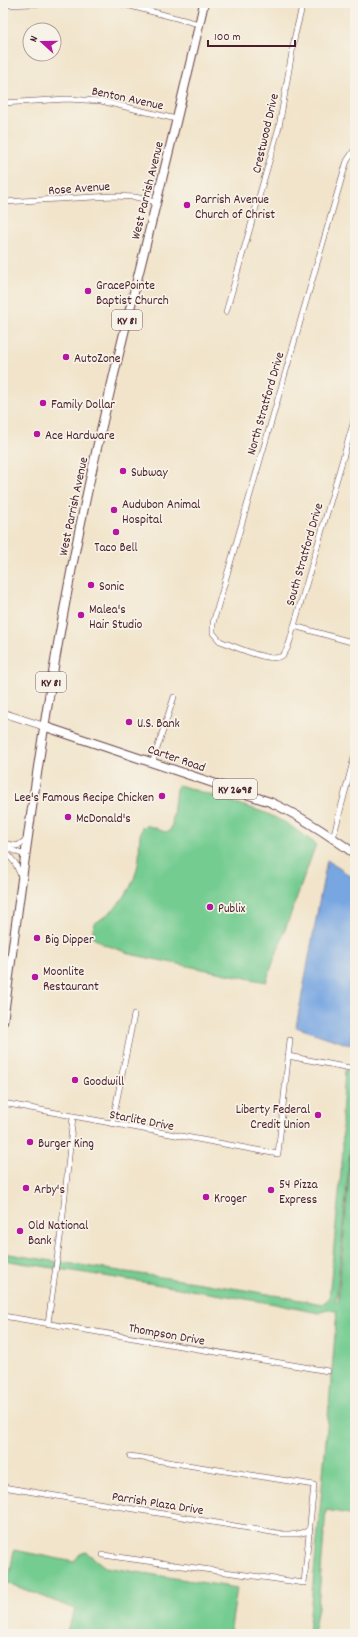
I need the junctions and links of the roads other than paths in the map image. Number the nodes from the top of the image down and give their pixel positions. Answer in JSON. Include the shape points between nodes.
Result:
{"nodes":[{"id":1,"x":62,"y":3,"type":"edge"},
{"id":2,"x":119,"y":3,"type":"edge"},
{"id":3,"x":204,"y":3,"type":"edge"},
{"id":4,"x":303,"y":3,"type":"edge"},
{"id":5,"x":3,"y":6,"type":"edge"},
{"id":6,"x":199,"y":24,"type":"junction"},
{"id":7,"x":3,"y":103,"type":"edge"},
{"id":8,"x":176,"y":119,"type":"junction"},
{"id":9,"x":355,"y":149,"type":"edge"},
{"id":10,"x":3,"y":202,"type":"edge"},
{"id":11,"x":156,"y":202,"type":"junction"},
{"id":12,"x":226,"y":312,"type":"dead end"},
{"id":13,"x":355,"y":417,"type":"edge"},
{"id":14,"x":294,"y":626,"type":"junction"},
{"id":15,"x":355,"y":643,"type":"edge"},
{"id":16,"x":242,"y":649,"type":"joint"},
{"id":17,"x":174,"y":696,"type":"dead end"},
{"id":18,"x":3,"y":713,"type":"edge"},
{"id":19,"x":43,"y":726,"type":"junction"},
{"id":20,"x":355,"y":754,"type":"edge"},
{"id":21,"x":153,"y":761,"type":"junction"},
{"id":22,"x":333,"y":838,"type":"junction"},
{"id":23,"x":26,"y":840,"type":"junction"},
{"id":24,"x":3,"y":846,"type":"edge"},
{"id":25,"x":355,"y":854,"type":"edge"},
{"id":26,"x":24,"y":855,"type":"junction"},
{"id":27,"x":22,"y":877,"type":"junction"},
{"id":28,"x":134,"y":1015,"type":"dead end"},
{"id":29,"x":3,"y":1022,"type":"edge"},
{"id":30,"x":290,"y":1040,"type":"dead end"},
{"id":31,"x":288,"y":1056,"type":"junction"},
{"id":32,"x":355,"y":1069,"type":"edge"},
{"id":33,"x":3,"y":1103,"type":"edge"},
{"id":34,"x":73,"y":1117,"type":"junction"},
{"id":35,"x":112,"y":1124,"type":"junction"},
{"id":36,"x":3,"y":1316,"type":"edge"},
{"id":37,"x":48,"y":1323,"type":"junction"},
{"id":38,"x":328,"y":1371,"type":"dead end"},
{"id":39,"x":130,"y":1456,"type":"dead end"},
{"id":40,"x":3,"y":1487,"type":"edge"},
{"id":41,"x":310,"y":1532,"type":"junction"},
{"id":42,"x":103,"y":1555,"type":"dead end"}],
"edges":[{"from":1,"to":5,"type":"street"},
{"from":2,"to":6,"type":"street"},
{"from":3,"to":6,"type":"main road","name":"West Parrish Avenue","number":"KY 81"},
{"from":4,"to":12,"type":"street","name":"Crestwood Drive","via":[[279,127]]},
{"from":6,"to":8,"type":"main road","name":"West Parrish Avenue","number":"KY 81"},
{"from":7,"to":8,"type":"street","name":"Benton Avenue","via":[[89,100],[109,102]]},
{"from":8,"to":11,"type":"main road","name":"West Parrish Avenue","number":"KY 81"},
{"from":9,"to":16,"type":"street","name":"North Stratford Drive","via":[[347,161],[342,177],[213,623],[216,638]]},
{"from":10,"to":11,"type":"street","name":"Rose Avenue","via":[[113,196],[135,197]]},
{"from":11,"to":19,"type":"main road","name":"West Parrish Avenue","number":"KY 81","via":[[86,496]]},
{"from":13,"to":14,"type":"street","name":"South Stratford Drive"},
{"from":14,"to":15,"type":"street"},
{"from":14,"to":16,"type":"street","name":"South Stratford Drive","via":[[287,649],[280,657],[270,658]]},
{"from":17,"to":21,"type":"street"},
{"from":18,"to":19,"type":"main road","name":"Carter Road"},
{"from":19,"to":21,"type":"main road","name":"Carter Road","number":"KY 2698"},
{"from":19,"to":23,"type":"main road","name":"West Parrish Avenue","number":"KY 81"},
{"from":20,"to":22,"type":"street"},
{"from":21,"to":22,"type":"main road","name":"Carter Road","number":"KY 2698","via":[[270,802],[298,815]]},
{"from":22,"to":25,"type":"main road","name":"Carter Road","number":"KY 2698"},
{"from":23,"to":24,"type":"street","via":[[17,846]]},
{"from":23,"to":26,"type":"main road","name":"West Parrish Avenue","number":"KY 81"},
{"from":24,"to":26,"type":"street"},
{"from":24,"to":27,"type":"street"},
{"from":26,"to":27,"type":"main road","name":"West Parrish Avenue","number":"KY 81"},
{"from":27,"to":29,"type":"main road","name":"West Parrish Avenue","number":"KY 81"},
{"from":28,"to":35,"type":"street"},
{"from":30,"to":31,"type":"street"},
{"from":31,"to":32,"type":"street"},
{"from":31,"to":35,"type":"street","name":"Starlite Drive","via":[[278,1154]]},
{"from":33,"to":34,"type":"street","name":"Starlite Drive"},
{"from":34,"to":35,"type":"street","name":"Starlite Drive"},
{"from":34,"to":37,"type":"street"},
{"from":36,"to":37,"type":"street","name":"Thompson Drive"},
{"from":37,"to":38,"type":"street","name":"Thompson Drive"},
{"from":39,"to":41,"type":"street","via":[[314,1485]]},
{"from":40,"to":41,"type":"street","name":"Parrish Plaza Drive","via":[[283,1534]]},
{"from":41,"to":42,"type":"street","via":[[304,1583]]}]}
